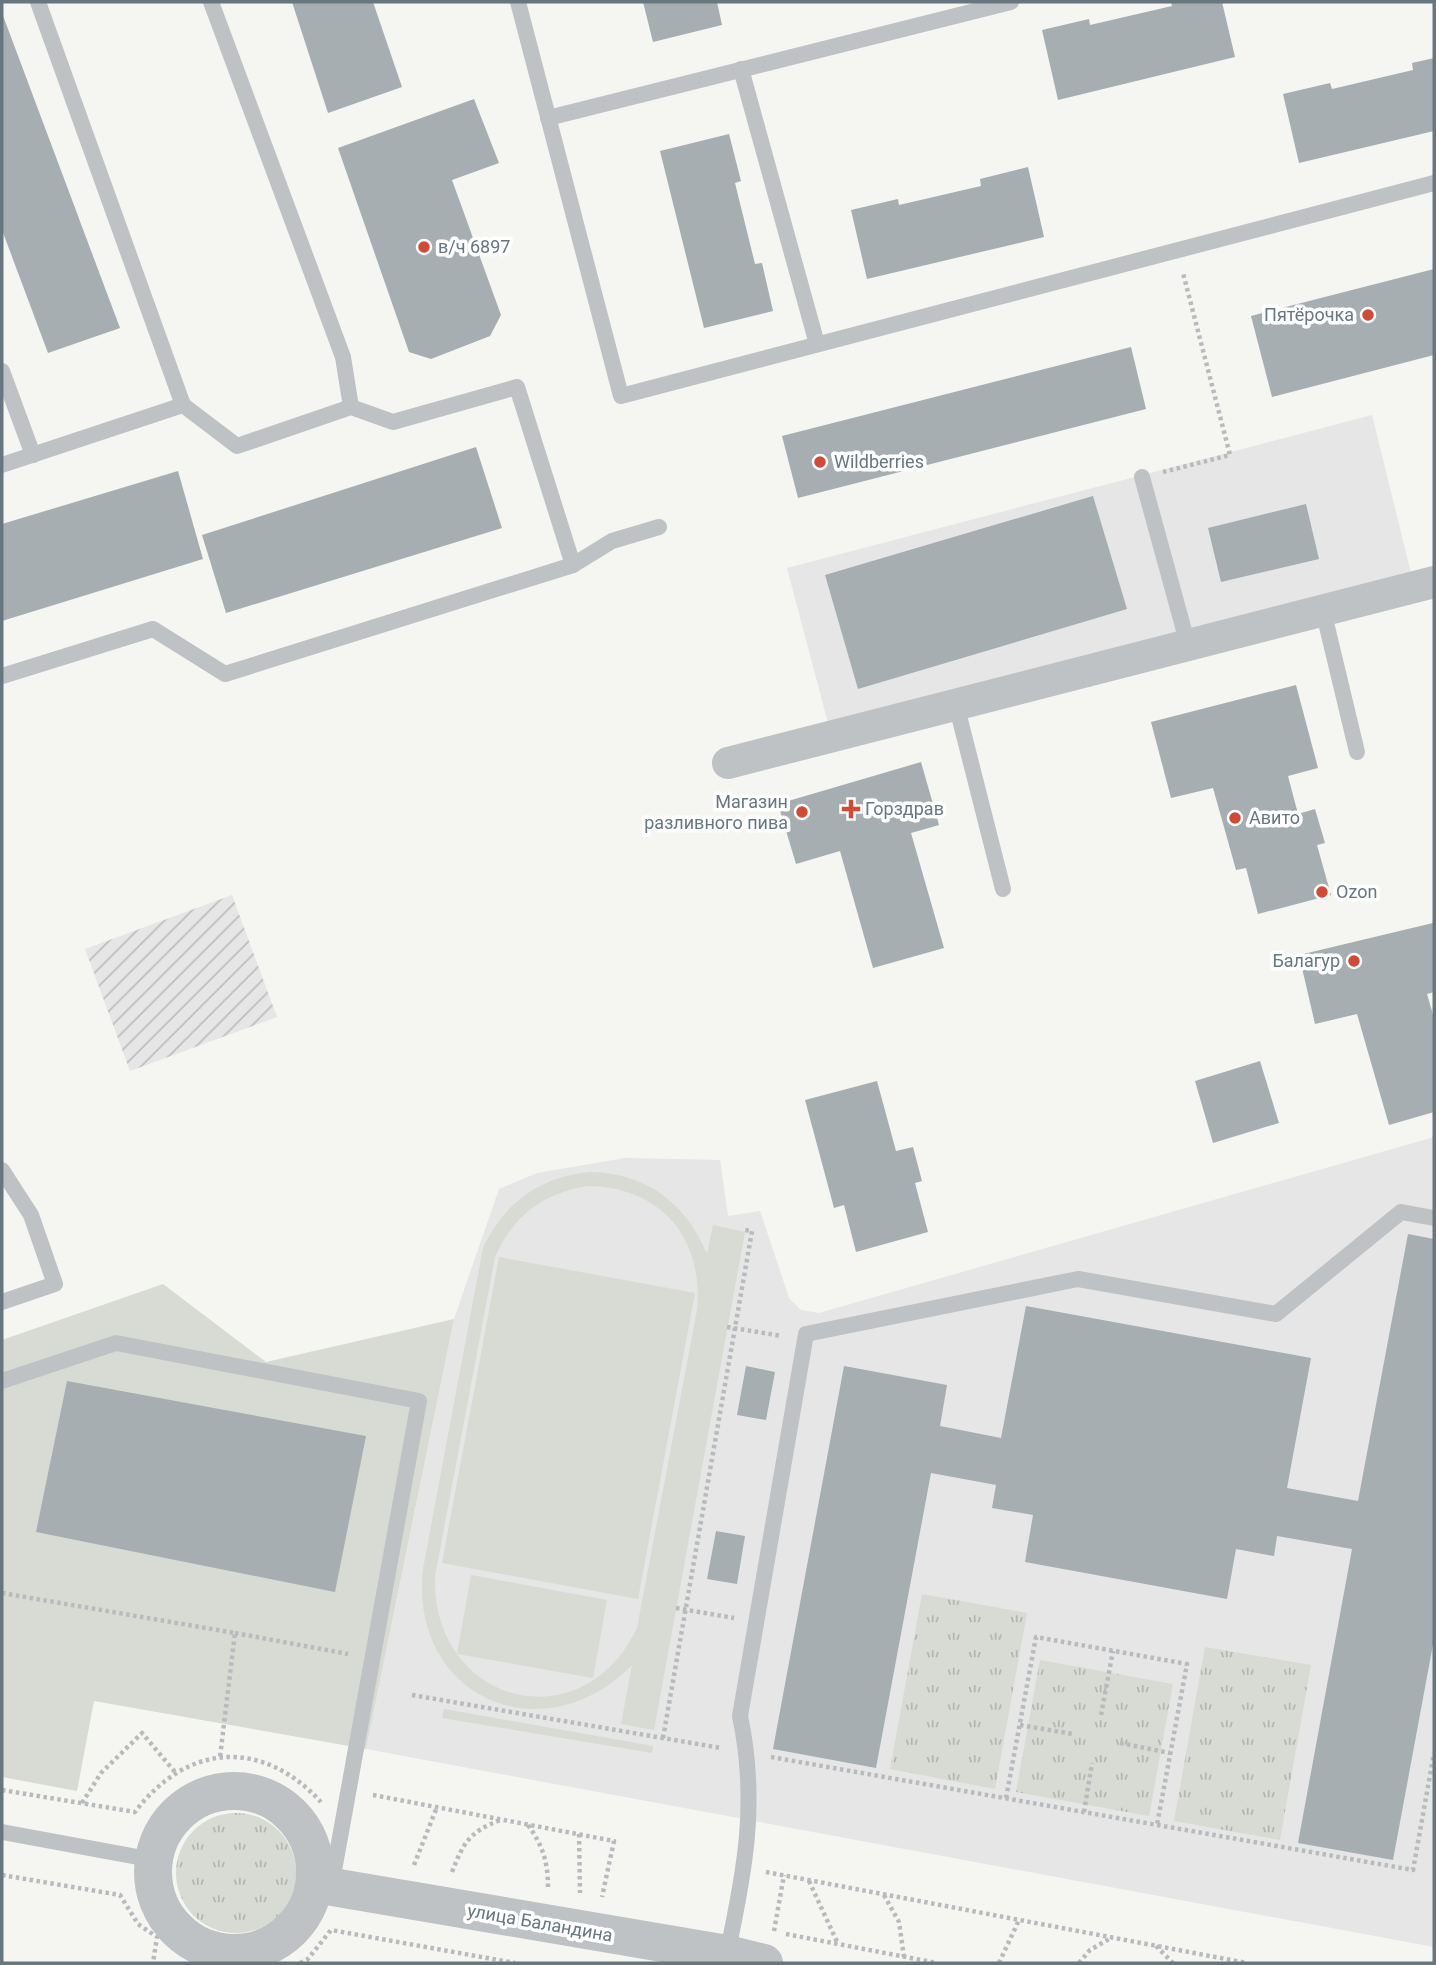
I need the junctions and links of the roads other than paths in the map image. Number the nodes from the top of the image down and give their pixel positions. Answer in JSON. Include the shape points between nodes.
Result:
{"nodes":[{"id":1,"x":38,"y":2,"type":"edge"},
{"id":2,"x":211,"y":2,"type":"edge"},
{"id":3,"x":518,"y":2,"type":"edge"},
{"id":4,"x":1010,"y":2,"type":"edge"},
{"id":5,"x":741,"y":69,"type":"junction"},
{"id":6,"x":548,"y":118,"type":"junction"},
{"id":7,"x":1434,"y":183,"type":"edge"},
{"id":8,"x":817,"y":344,"type":"junction"},
{"id":9,"x":2,"y":371,"type":"edge"},
{"id":10,"x":183,"y":405,"type":"junction"},
{"id":11,"x":351,"y":407,"type":"junction"},
{"id":12,"x":33,"y":455,"type":"junction"},
{"id":13,"x":2,"y":465,"type":"edge"},
{"id":14,"x":1142,"y":477,"type":"road end"},
{"id":15,"x":659,"y":527,"type":"dead end"},
{"id":16,"x":573,"y":565,"type":"junction"},
{"id":17,"x":1434,"y":582,"type":"edge"},
{"id":18,"x":1324,"y":610,"type":"junction"},
{"id":19,"x":1188,"y":645,"type":"junction"},
{"id":20,"x":2,"y":676,"type":"edge"},
{"id":21,"x":956,"y":704,"type":"junction"},
{"id":22,"x":1357,"y":752,"type":"dead end"},
{"id":23,"x":728,"y":762,"type":"dead end"},
{"id":24,"x":1003,"y":889,"type":"dead end"},
{"id":25,"x":2,"y":1170,"type":"edge"},
{"id":26,"x":1434,"y":1218,"type":"edge"},
{"id":27,"x":2,"y":1302,"type":"edge"},
{"id":28,"x":2,"y":1381,"type":"edge"},
{"id":29,"x":2,"y":1832,"type":"edge"},
{"id":30,"x":154,"y":1860,"type":"junction"},
{"id":31,"x":323,"y":1885,"type":"junction"},
{"id":32,"x":730,"y":1939,"type":"junction"},
{"id":33,"x":769,"y":1948,"type":"edge"},
{"id":34,"x":215,"y":1957,"type":"edge"}],
"edges":[{"from":1,"to":10,"type":"lane"},
{"from":2,"to":11,"type":"lane","via":[[343,357]]},
{"from":3,"to":6,"type":"lane"},
{"from":4,"to":5,"type":"lane"},
{"from":5,"to":6,"type":"lane"},
{"from":5,"to":8,"type":"lane"},
{"from":6,"to":8,"type":"lane","via":[[621,396]]},
{"from":7,"to":8,"type":"lane"},
{"from":9,"to":12,"type":"lane"},
{"from":10,"to":11,"type":"lane","via":[[237,446]]},
{"from":10,"to":12,"type":"lane"},
{"from":11,"to":16,"type":"lane","via":[[393,422],[516,387]]},
{"from":12,"to":13,"type":"lane"},
{"from":14,"to":19,"type":"lane"},
{"from":15,"to":16,"type":"lane","via":[[612,541]]},
{"from":16,"to":20,"type":"lane","via":[[225,674],[153,629]]},
{"from":17,"to":18,"type":"street"},
{"from":18,"to":19,"type":"street"},
{"from":18,"to":22,"type":"lane"},
{"from":19,"to":21,"type":"street"},
{"from":21,"to":23,"type":"street"},
{"from":21,"to":24,"type":"lane"},
{"from":25,"to":27,"type":"lane","via":[[31,1215],[55,1284]]},
{"from":26,"to":32,"type":"lane","via":[[1401,1212],[1276,1314],[1078,1279],[806,1334],[740,1716],[748,1753],[751,1820]]},
{"from":28,"to":31,"type":"lane","via":[[116,1343],[419,1401],[348,1790]]},
{"from":29,"to":30,"type":"lane"},
{"from":30,"to":31,"type":"street","via":[[169,1823],[188,1804],[213,1793],[240,1790],[266,1796],[298,1821]]},
{"from":30,"to":34,"type":"street","via":[[157,1900],[171,1923]]},
{"from":31,"to":32,"type":"street","name":"улица Баландина"},
{"from":31,"to":34,"type":"street","via":[[291,1931],[268,1946]]},
{"from":32,"to":33,"type":"street","name":"улица Баландина"}]}
